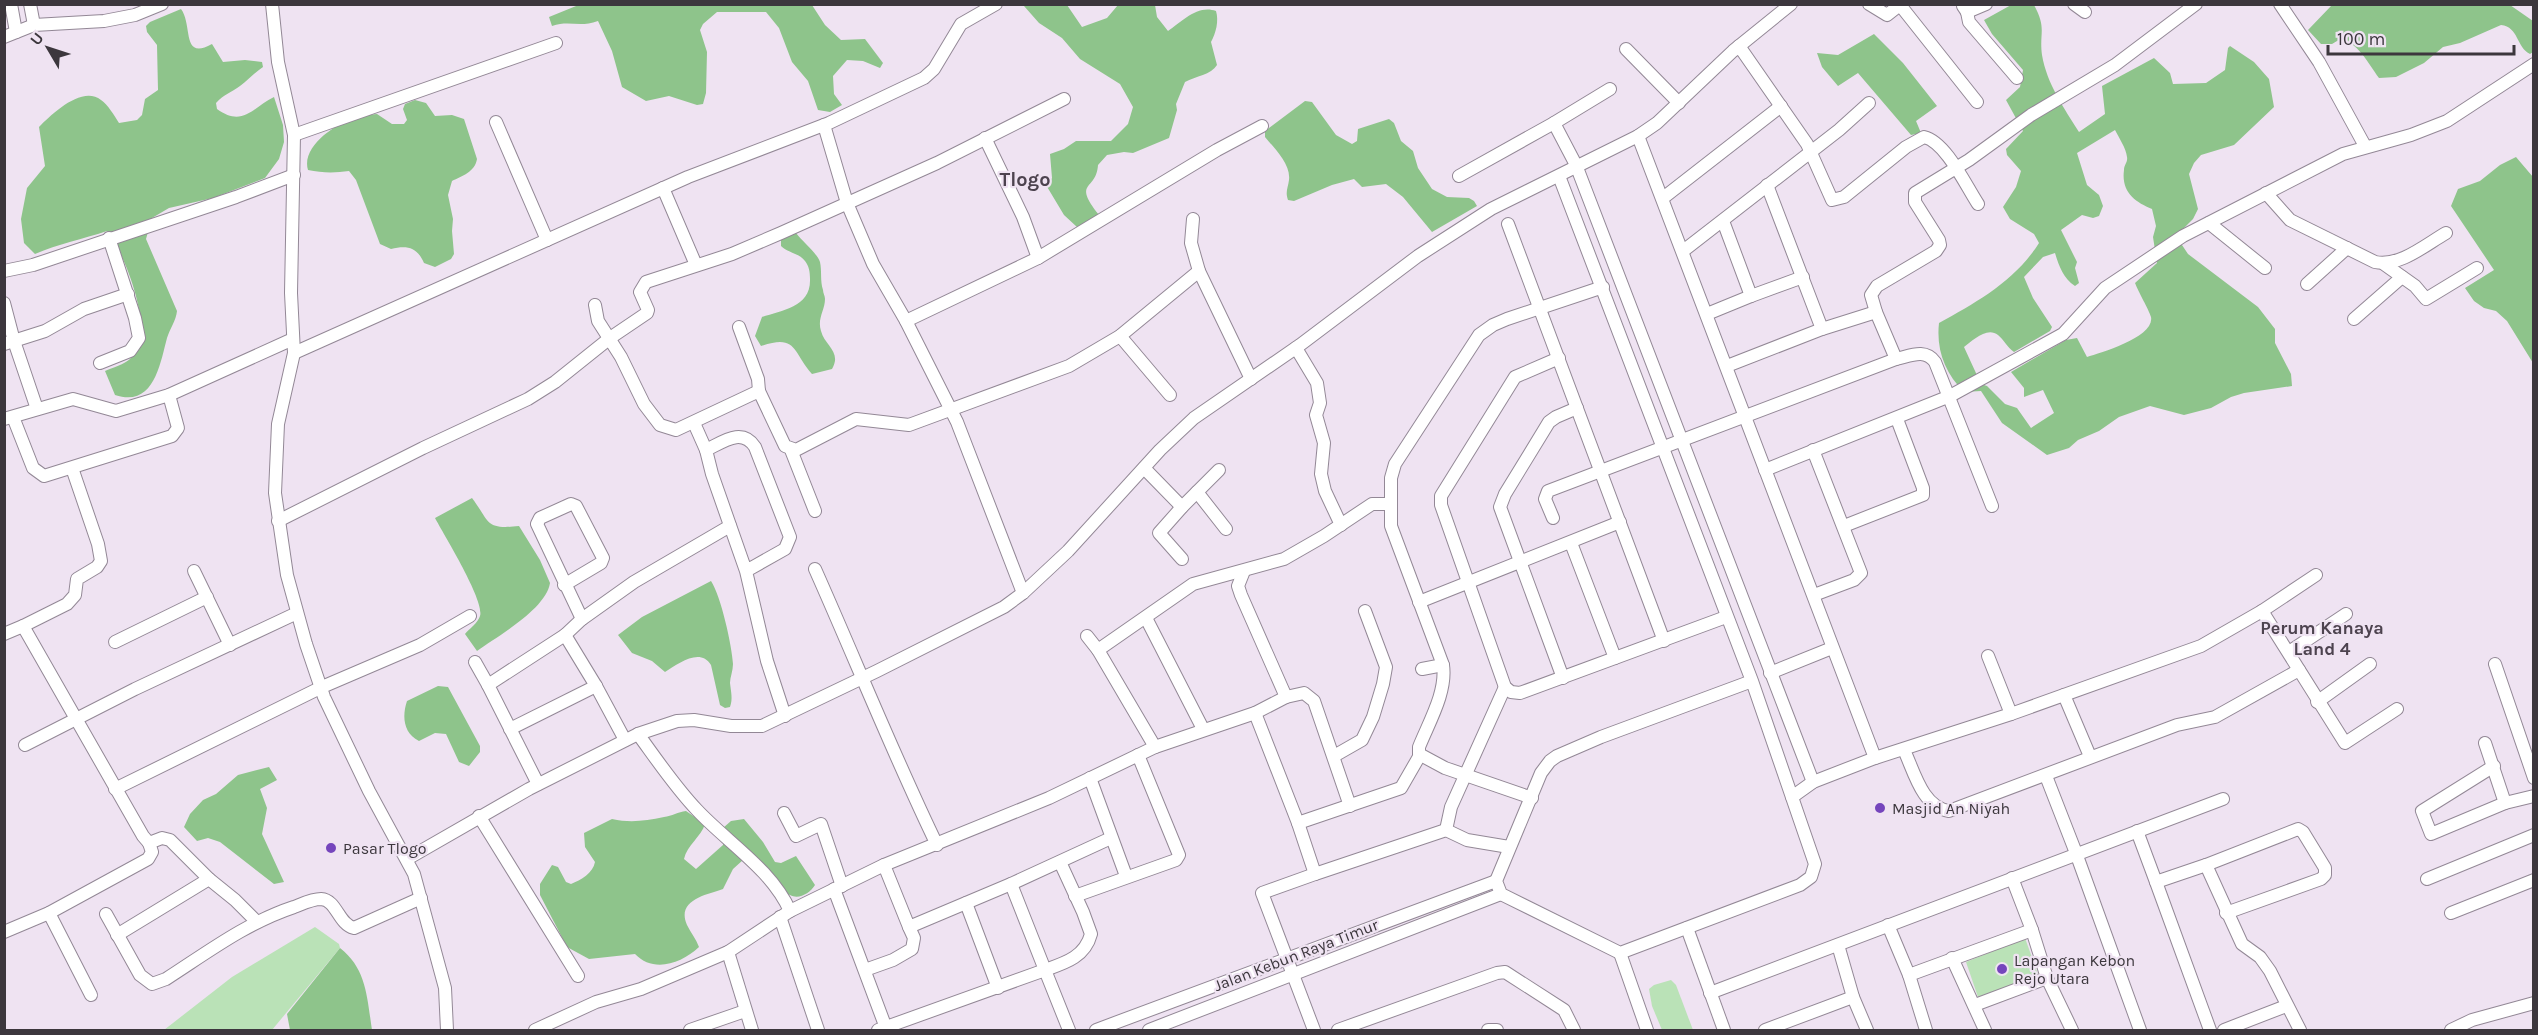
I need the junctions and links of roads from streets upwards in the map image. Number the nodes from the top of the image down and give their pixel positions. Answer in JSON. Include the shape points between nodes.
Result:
{"nodes":[{"id":1,"x":10,"y":4,"type":"edge"},
{"id":2,"x":30,"y":4,"type":"edge"},
{"id":3,"x":162,"y":4,"type":"edge"},
{"id":4,"x":272,"y":4,"type":"edge"},
{"id":5,"x":996,"y":4,"type":"edge"},
{"id":6,"x":1791,"y":4,"type":"edge"},
{"id":7,"x":1869,"y":4,"type":"edge"},
{"id":8,"x":1986,"y":4,"type":"edge"},
{"id":9,"x":2196,"y":4,"type":"edge"},
{"id":10,"x":2280,"y":4,"type":"edge"},
{"id":11,"x":1901,"y":5,"type":"edge"},
{"id":12,"x":1965,"y":8,"type":"edge"},
{"id":13,"x":34,"y":26,"type":"junction"},
{"id":14,"x":10,"y":34,"type":"edge"},
{"id":15,"x":556,"y":43,"type":"dead end"},
{"id":16,"x":1739,"y":46,"type":"junction"},
{"id":17,"x":1626,"y":49,"type":"dead end"},
{"id":18,"x":2534,"y":64,"type":"edge"},
{"id":19,"x":2017,"y":78,"type":"dead end"},
{"id":20,"x":1610,"y":89,"type":"dead end"},
{"id":21,"x":1064,"y":99,"type":"dead end"},
{"id":22,"x":1977,"y":102,"type":"dead end"},
{"id":23,"x":1678,"y":103,"type":"junction"},
{"id":24,"x":1869,"y":103,"type":"dead end"},
{"id":25,"x":1781,"y":106,"type":"junction"},
{"id":26,"x":496,"y":122,"type":"dead end"},
{"id":27,"x":1554,"y":123,"type":"junction"},
{"id":28,"x":824,"y":125,"type":"junction"},
{"id":29,"x":1262,"y":126,"type":"dead end"},
{"id":30,"x":294,"y":135,"type":"junction"},
{"id":31,"x":1638,"y":136,"type":"junction"},
{"id":32,"x":985,"y":138,"type":"junction"},
{"id":33,"x":2364,"y":146,"type":"junction"},
{"id":34,"x":1810,"y":151,"type":"junction"},
{"id":35,"x":1576,"y":165,"type":"junction"},
{"id":36,"x":1957,"y":166,"type":"junction"},
{"id":37,"x":294,"y":175,"type":"junction"},
{"id":38,"x":1459,"y":176,"type":"dead end"},
{"id":39,"x":1559,"y":176,"type":"junction"},
{"id":40,"x":1767,"y":185,"type":"junction"},
{"id":41,"x":663,"y":188,"type":"junction"},
{"id":42,"x":2266,"y":193,"type":"junction"},
{"id":43,"x":1663,"y":198,"type":"junction"},
{"id":44,"x":847,"y":203,"type":"junction"},
{"id":45,"x":1978,"y":204,"type":"dead end"},
{"id":46,"x":1193,"y":219,"type":"dead end"},
{"id":47,"x":1723,"y":221,"type":"junction"},
{"id":48,"x":2208,"y":223,"type":"junction"},
{"id":49,"x":1508,"y":224,"type":"dead end"},
{"id":50,"x":2446,"y":233,"type":"dead end"},
{"id":51,"x":109,"y":238,"type":"junction"},
{"id":52,"x":547,"y":240,"type":"junction"},
{"id":53,"x":2347,"y":248,"type":"junction"},
{"id":54,"x":1683,"y":251,"type":"junction"},
{"id":55,"x":1038,"y":258,"type":"junction"},
{"id":56,"x":2384,"y":264,"type":"junction"},
{"id":57,"x":696,"y":265,"type":"junction"},
{"id":58,"x":2265,"y":268,"type":"dead end"},
{"id":59,"x":2477,"y":268,"type":"dead end"},
{"id":60,"x":4,"y":271,"type":"edge"},
{"id":61,"x":1199,"y":271,"type":"junction"},
{"id":62,"x":1803,"y":277,"type":"junction"},
{"id":63,"x":2402,"y":278,"type":"junction"},
{"id":64,"x":2307,"y":284,"type":"dead end"},
{"id":65,"x":1603,"y":287,"type":"junction"},
{"id":66,"x":128,"y":294,"type":"junction"},
{"id":67,"x":1751,"y":296,"type":"junction"},
{"id":68,"x":4,"y":303,"type":"edge"},
{"id":69,"x":595,"y":305,"type":"dead end"},
{"id":70,"x":1540,"y":306,"type":"junction"},
{"id":71,"x":1876,"y":312,"type":"junction"},
{"id":72,"x":1707,"y":314,"type":"junction"},
{"id":73,"x":2354,"y":319,"type":"dead end"},
{"id":74,"x":906,"y":321,"type":"junction"},
{"id":75,"x":739,"y":327,"type":"dead end"},
{"id":76,"x":1822,"y":329,"type":"junction"},
{"id":77,"x":1120,"y":336,"type":"junction"},
{"id":78,"x":610,"y":338,"type":"junction"},
{"id":79,"x":292,"y":339,"type":"junction"},
{"id":80,"x":9,"y":343,"type":"edge"},
{"id":81,"x":1296,"y":348,"type":"junction"},
{"id":82,"x":294,"y":353,"type":"junction"},
{"id":83,"x":1560,"y":358,"type":"junction"},
{"id":84,"x":1896,"y":359,"type":"junction"},
{"id":85,"x":100,"y":363,"type":"dead end"},
{"id":86,"x":1727,"y":366,"type":"junction"},
{"id":87,"x":1251,"y":379,"type":"junction"},
{"id":88,"x":759,"y":391,"type":"junction"},
{"id":89,"x":169,"y":394,"type":"junction"},
{"id":90,"x":1170,"y":395,"type":"dead end"},
{"id":91,"x":1950,"y":396,"type":"junction"},
{"id":92,"x":951,"y":408,"type":"junction"},
{"id":93,"x":1577,"y":408,"type":"junction"},
{"id":94,"x":37,"y":409,"type":"junction"},
{"id":95,"x":1744,"y":416,"type":"junction"},
{"id":96,"x":9,"y":418,"type":"edge"},
{"id":97,"x":1896,"y":419,"type":"junction"},
{"id":98,"x":694,"y":423,"type":"junction"},
{"id":99,"x":1683,"y":442,"type":"junction"},
{"id":100,"x":1665,"y":448,"type":"junction"},
{"id":101,"x":706,"y":450,"type":"junction"},
{"id":102,"x":791,"y":450,"type":"junction"},
{"id":103,"x":1813,"y":450,"type":"junction"},
{"id":104,"x":72,"y":468,"type":"junction"},
{"id":105,"x":1143,"y":468,"type":"junction"},
{"id":106,"x":1219,"y":470,"type":"dead end"},
{"id":107,"x":1600,"y":470,"type":"junction"},
{"id":108,"x":1765,"y":470,"type":"junction"},
{"id":109,"x":1197,"y":492,"type":"junction"},
{"id":110,"x":1390,"y":504,"type":"junction"},
{"id":111,"x":1992,"y":506,"type":"dead end"},
{"id":112,"x":1182,"y":507,"type":"junction"},
{"id":113,"x":815,"y":512,"type":"dead end"},
{"id":114,"x":1553,"y":518,"type":"dead end"},
{"id":115,"x":278,"y":521,"type":"junction"},
{"id":116,"x":1620,"y":522,"type":"junction"},
{"id":117,"x":1341,"y":525,"type":"junction"},
{"id":118,"x":730,"y":526,"type":"junction"},
{"id":119,"x":1844,"y":526,"type":"junction"},
{"id":120,"x":1226,"y":529,"type":"dead end"},
{"id":121,"x":1571,"y":543,"type":"junction"},
{"id":122,"x":1182,"y":559,"type":"dead end"},
{"id":123,"x":1520,"y":561,"type":"junction"},
{"id":124,"x":815,"y":569,"type":"dead end"},
{"id":125,"x":194,"y":570,"type":"dead end"},
{"id":126,"x":747,"y":571,"type":"junction"},
{"id":127,"x":1245,"y":571,"type":"junction"},
{"id":128,"x":2316,"y":575,"type":"dead end"},
{"id":129,"x":1469,"y":581,"type":"junction"},
{"id":130,"x":564,"y":585,"type":"junction"},
{"id":131,"x":1023,"y":593,"type":"junction"},
{"id":132,"x":1814,"y":595,"type":"junction"},
{"id":133,"x":207,"y":597,"type":"junction"},
{"id":134,"x":1419,"y":602,"type":"junction"},
{"id":135,"x":1365,"y":611,"type":"dead end"},
{"id":136,"x":2262,"y":611,"type":"junction"},
{"id":137,"x":297,"y":613,"type":"junction"},
{"id":138,"x":2346,"y":614,"type":"dead end"},
{"id":139,"x":470,"y":616,"type":"dead end"},
{"id":140,"x":1726,"y":617,"type":"junction"},
{"id":141,"x":1146,"y":618,"type":"junction"},
{"id":142,"x":582,"y":619,"type":"junction"},
{"id":143,"x":23,"y":626,"type":"junction"},
{"id":144,"x":4,"y":634,"type":"edge"},
{"id":145,"x":565,"y":635,"type":"junction"},
{"id":146,"x":1087,"y":636,"type":"dead end"},
{"id":147,"x":1664,"y":641,"type":"junction"},
{"id":148,"x":115,"y":642,"type":"dead end"},
{"id":149,"x":230,"y":645,"type":"junction"},
{"id":150,"x":1832,"y":648,"type":"junction"},
{"id":151,"x":1098,"y":650,"type":"junction"},
{"id":152,"x":2289,"y":652,"type":"junction"},
{"id":153,"x":1988,"y":656,"type":"dead end"},
{"id":154,"x":1615,"y":658,"type":"junction"},
{"id":155,"x":475,"y":662,"type":"dead end"},
{"id":156,"x":2370,"y":664,"type":"dead end"},
{"id":157,"x":2495,"y":664,"type":"dead end"},
{"id":158,"x":1443,"y":665,"type":"junction"},
{"id":159,"x":1422,"y":669,"type":"dead end"},
{"id":160,"x":2299,"y":670,"type":"junction"},
{"id":161,"x":1770,"y":672,"type":"junction"},
{"id":162,"x":864,"y":678,"type":"junction"},
{"id":163,"x":1563,"y":678,"type":"junction"},
{"id":164,"x":1752,"y":681,"type":"junction"},
{"id":165,"x":488,"y":685,"type":"junction"},
{"id":166,"x":596,"y":686,"type":"junction"},
{"id":167,"x":322,"y":687,"type":"junction"},
{"id":168,"x":1505,"y":687,"type":"junction"},
{"id":169,"x":2064,"y":695,"type":"junction"},
{"id":170,"x":1286,"y":697,"type":"junction"},
{"id":171,"x":2318,"y":702,"type":"junction"},
{"id":172,"x":2397,"y":709,"type":"dead end"},
{"id":173,"x":1255,"y":712,"type":"junction"},
{"id":174,"x":2011,"y":714,"type":"junction"},
{"id":175,"x":785,"y":716,"type":"junction"},
{"id":176,"x":76,"y":720,"type":"junction"},
{"id":177,"x":510,"y":729,"type":"junction"},
{"id":178,"x":1203,"y":729,"type":"junction"},
{"id":179,"x":638,"y":734,"type":"junction"},
{"id":180,"x":625,"y":740,"type":"junction"},
{"id":181,"x":2486,"y":743,"type":"dead end"},
{"id":182,"x":25,"y":745,"type":"dead end"},
{"id":183,"x":1155,"y":747,"type":"junction"},
{"id":184,"x":1904,"y":750,"type":"junction"},
{"id":185,"x":2089,"y":754,"type":"dead end"},
{"id":186,"x":1138,"y":755,"type":"junction"},
{"id":187,"x":1420,"y":755,"type":"junction"},
{"id":188,"x":1334,"y":756,"type":"junction"},
{"id":189,"x":1875,"y":758,"type":"junction"},
{"id":190,"x":2493,"y":766,"type":"junction"},
{"id":191,"x":1465,"y":774,"type":"junction"},
{"id":192,"x":2046,"y":776,"type":"junction"},
{"id":193,"x":1090,"y":778,"type":"junction"},
{"id":194,"x":2534,"y":778,"type":"edge"},
{"id":195,"x":1813,"y":782,"type":"junction"},
{"id":196,"x":538,"y":784,"type":"junction"},
{"id":197,"x":115,"y":789,"type":"junction"},
{"id":198,"x":2534,"y":796,"type":"edge"},
{"id":199,"x":1792,"y":797,"type":"junction"},
{"id":200,"x":1532,"y":798,"type":"junction"},
{"id":201,"x":2223,"y":799,"type":"dead end"},
{"id":202,"x":2505,"y":803,"type":"junction"},
{"id":203,"x":1350,"y":806,"type":"junction"},
{"id":204,"x":784,"y":813,"type":"dead end"},
{"id":205,"x":479,"y":816,"type":"junction"},
{"id":206,"x":1298,"y":823,"type":"junction"},
{"id":207,"x":1446,"y":830,"type":"junction"},
{"id":208,"x":2137,"y":831,"type":"junction"},
{"id":209,"x":2534,"y":836,"type":"edge"},
{"id":210,"x":1111,"y":838,"type":"junction"},
{"id":211,"x":149,"y":843,"type":"junction"},
{"id":212,"x":937,"y":845,"type":"junction"},
{"id":213,"x":1509,"y":847,"type":"junction"},
{"id":214,"x":2076,"y":853,"type":"junction"},
{"id":215,"x":407,"y":859,"type":"junction"},
{"id":216,"x":1060,"y":862,"type":"junction"},
{"id":217,"x":884,"y":865,"type":"junction"},
{"id":218,"x":2206,"y":865,"type":"junction"},
{"id":219,"x":1315,"y":874,"type":"junction"},
{"id":220,"x":1126,"y":876,"type":"junction"},
{"id":221,"x":2012,"y":878,"type":"junction"},
{"id":222,"x":209,"y":879,"type":"junction"},
{"id":223,"x":2427,"y":879,"type":"dead end"},
{"id":224,"x":1496,"y":880,"type":"junction"},
{"id":225,"x":2534,"y":880,"type":"edge"},
{"id":226,"x":2156,"y":882,"type":"junction"},
{"id":227,"x":1011,"y":884,"type":"junction"},
{"id":228,"x":838,"y":887,"type":"junction"},
{"id":229,"x":1501,"y":894,"type":"junction"},
{"id":230,"x":1075,"y":896,"type":"junction"},
{"id":231,"x":421,"y":898,"type":"junction"},
{"id":232,"x":966,"y":903,"type":"junction"},
{"id":233,"x":786,"y":910,"type":"junction"},
{"id":234,"x":49,"y":913,"type":"junction"},
{"id":235,"x":2451,"y":913,"type":"dead end"},
{"id":236,"x":106,"y":914,"type":"dead end"},
{"id":237,"x":2226,"y":914,"type":"junction"},
{"id":238,"x":256,"y":922,"type":"junction"},
{"id":239,"x":1888,"y":925,"type":"junction"},
{"id":240,"x":909,"y":927,"type":"junction"},
{"id":241,"x":1687,"y":928,"type":"junction"},
{"id":242,"x":2032,"y":930,"type":"junction"},
{"id":243,"x":4,"y":932,"type":"edge"},
{"id":244,"x":117,"y":935,"type":"junction"},
{"id":245,"x":1838,"y":945,"type":"junction"},
{"id":246,"x":728,"y":952,"type":"junction"},
{"id":247,"x":1620,"y":953,"type":"junction"},
{"id":248,"x":1288,"y":957,"type":"junction"},
{"id":249,"x":1952,"y":958,"type":"junction"},
{"id":250,"x":865,"y":970,"type":"junction"},
{"id":251,"x":1045,"y":970,"type":"junction"},
{"id":252,"x":1295,"y":974,"type":"junction"},
{"id":253,"x":1909,"y":975,"type":"junction"},
{"id":254,"x":578,"y":976,"type":"dead end"},
{"id":255,"x":2047,"y":978,"type":"junction"},
{"id":256,"x":998,"y":988,"type":"junction"},
{"id":257,"x":1710,"y":993,"type":"junction"},
{"id":258,"x":91,"y":995,"type":"dead end"},
{"id":259,"x":1852,"y":997,"type":"junction"},
{"id":260,"x":2534,"y":1003,"type":"edge"},
{"id":261,"x":1975,"y":1005,"type":"junction"},
{"id":262,"x":2286,"y":1006,"type":"junction"},
{"id":263,"x":745,"y":1011,"type":"junction"},
{"id":264,"x":560,"y":1025,"type":"edge"},
{"id":265,"x":1370,"y":1025,"type":"edge"},
{"id":266,"x":1781,"y":1028,"type":"edge"},
{"id":267,"x":882,"y":1029,"type":"edge"},
{"id":268,"x":1922,"y":1029,"type":"edge"},
{"id":269,"x":447,"y":1030,"type":"edge"},
{"id":270,"x":535,"y":1030,"type":"edge"},
{"id":271,"x":690,"y":1030,"type":"edge"},
{"id":272,"x":752,"y":1030,"type":"edge"},
{"id":273,"x":818,"y":1030,"type":"edge"},
{"id":274,"x":1069,"y":1030,"type":"edge"},
{"id":275,"x":1096,"y":1030,"type":"edge"},
{"id":276,"x":1149,"y":1030,"type":"edge"},
{"id":277,"x":1314,"y":1030,"type":"edge"},
{"id":278,"x":1338,"y":1030,"type":"edge"},
{"id":279,"x":1488,"y":1030,"type":"edge"},
{"id":280,"x":1497,"y":1030,"type":"edge"},
{"id":281,"x":1574,"y":1030,"type":"edge"},
{"id":282,"x":1647,"y":1030,"type":"edge"},
{"id":283,"x":1724,"y":1030,"type":"edge"},
{"id":284,"x":1765,"y":1030,"type":"edge"},
{"id":285,"x":1867,"y":1030,"type":"edge"},
{"id":286,"x":1984,"y":1030,"type":"edge"},
{"id":287,"x":2069,"y":1030,"type":"edge"},
{"id":288,"x":2140,"y":1030,"type":"edge"},
{"id":289,"x":2210,"y":1030,"type":"edge"},
{"id":290,"x":2223,"y":1030,"type":"edge"},
{"id":291,"x":2300,"y":1030,"type":"edge"},
{"id":292,"x":2451,"y":1030,"type":"edge"}],
"edges":[{"from":1,"to":14,"type":"street"},
{"from":2,"to":13,"type":"street"},
{"from":3,"to":13,"type":"street","via":[[104,21]]},
{"from":4,"to":30,"type":"street","via":[[278,62]]},
{"from":5,"to":28,"type":"street","via":[[961,24],[934,69],[924,78]]},
{"from":6,"to":16,"type":"street"},
{"from":7,"to":11,"type":"street","via":[[1887,15]]},
{"from":8,"to":12,"type":"street"},
{"from":9,"to":36,"type":"street","via":[[2115,65]]},
{"from":10,"to":33,"type":"street","via":[[2319,62]]},
{"from":11,"to":22,"type":"street"},
{"from":12,"to":19,"type":"street","via":[[1969,22]]},
{"from":13,"to":14,"type":"street"},
{"from":15,"to":30,"type":"street"},
{"from":16,"to":23,"type":"street"},
{"from":16,"to":25,"type":"street"},
{"from":17,"to":23,"type":"street"},
{"from":18,"to":33,"type":"street","via":[[2447,121],[2412,135]]},
{"from":20,"to":27,"type":"street"},
{"from":21,"to":32,"type":"street"},
{"from":23,"to":31,"type":"street"},
{"from":24,"to":34,"type":"street"},
{"from":25,"to":34,"type":"street"},
{"from":25,"to":43,"type":"street"},
{"from":26,"to":52,"type":"street"},
{"from":27,"to":35,"type":"street"},
{"from":27,"to":38,"type":"street"},
{"from":28,"to":41,"type":"street"},
{"from":28,"to":44,"type":"street"},
{"from":29,"to":55,"type":"street"},
{"from":30,"to":37,"type":"street"},
{"from":31,"to":35,"type":"street"},
{"from":31,"to":43,"type":"street"},
{"from":32,"to":44,"type":"street"},
{"from":32,"to":55,"type":"street"},
{"from":33,"to":42,"type":"street"},
{"from":34,"to":36,"type":"street","via":[[1834,200],[1919,139],[1931,139]]},
{"from":34,"to":40,"type":"street"},
{"from":35,"to":39,"type":"street"},
{"from":35,"to":99,"type":"street"},
{"from":36,"to":45,"type":"street"},
{"from":36,"to":71,"type":"street","via":[[1914,195],[1940,245],[1877,286],[1871,298]]},
{"from":37,"to":51,"type":"street"},
{"from":37,"to":79,"type":"street"},
{"from":39,"to":65,"type":"street"},
{"from":39,"to":81,"type":"street","via":[[1491,209],[1436,244]]},
{"from":40,"to":47,"type":"street"},
{"from":40,"to":62,"type":"street"},
{"from":41,"to":52,"type":"street"},
{"from":41,"to":57,"type":"street"},
{"from":42,"to":48,"type":"street"},
{"from":42,"to":53,"type":"street","via":[[2290,220]]},
{"from":43,"to":54,"type":"street"},
{"from":44,"to":57,"type":"street","via":[[732,254]]},
{"from":44,"to":74,"type":"street","via":[[873,264]]},
{"from":46,"to":61,"type":"street","via":[[1191,243]]},
{"from":47,"to":54,"type":"street"},
{"from":47,"to":67,"type":"street"},
{"from":48,"to":58,"type":"street"},
{"from":48,"to":91,"type":"street","via":[[2105,288],[2053,340]]},
{"from":49,"to":70,"type":"street"},
{"from":50,"to":56,"type":"street","via":[[2399,260]]},
{"from":51,"to":60,"type":"street"},
{"from":51,"to":66,"type":"street"},
{"from":52,"to":82,"type":"street"},
{"from":53,"to":56,"type":"street"},
{"from":53,"to":64,"type":"street"},
{"from":54,"to":72,"type":"street"},
{"from":55,"to":74,"type":"street"},
{"from":56,"to":63,"type":"street"},
{"from":57,"to":78,"type":"street","via":[[646,282],[640,292],[647,313]]},
{"from":59,"to":63,"type":"street","via":[[2426,299]]},
{"from":61,"to":77,"type":"street"},
{"from":61,"to":87,"type":"street"},
{"from":62,"to":67,"type":"street"},
{"from":62,"to":76,"type":"street"},
{"from":63,"to":73,"type":"street"},
{"from":65,"to":70,"type":"street"},
{"from":65,"to":100,"type":"street"},
{"from":66,"to":80,"type":"street"},
{"from":66,"to":85,"type":"street","via":[[139,338],[130,351]]},
{"from":67,"to":72,"type":"street"},
{"from":68,"to":80,"type":"street"},
{"from":69,"to":78,"type":"street","via":[[598,321]]},
{"from":70,"to":83,"type":"street"},
{"from":70,"to":110,"type":"street","via":[[1493,325],[1479,336],[1395,464]]},
{"from":71,"to":76,"type":"street"},
{"from":71,"to":84,"type":"street"},
{"from":72,"to":86,"type":"street"},
{"from":74,"to":92,"type":"street"},
{"from":75,"to":88,"type":"street"},
{"from":76,"to":86,"type":"street"},
{"from":77,"to":90,"type":"street"},
{"from":77,"to":92,"type":"street","via":[[1045,376]]},
{"from":78,"to":98,"type":"street","via":[[644,404],[660,425],[676,430]]},
{"from":78,"to":115,"type":"street","via":[[528,399]]},
{"from":79,"to":82,"type":"street"},
{"from":79,"to":89,"type":"street"},
{"from":80,"to":94,"type":"street"},
{"from":81,"to":87,"type":"street"},
{"from":81,"to":117,"type":"street","via":[[1317,383],[1320,403],[1316,415],[1324,443],[1321,474]]},
{"from":82,"to":115,"type":"street","via":[[278,424]]},
{"from":83,"to":93,"type":"street"},
{"from":83,"to":129,"type":"street","via":[[1515,377],[1442,492],[1442,505]]},
{"from":84,"to":91,"type":"street","via":[[1929,354]]},
{"from":84,"to":95,"type":"street"},
{"from":86,"to":95,"type":"street"},
{"from":87,"to":105,"type":"street","via":[[1194,418]]},
{"from":88,"to":98,"type":"street"},
{"from":88,"to":102,"type":"street","via":[[784,446]]},
{"from":89,"to":94,"type":"street","via":[[116,411],[73,399]]},
{"from":89,"to":104,"type":"street","via":[[178,429],[172,436]]},
{"from":91,"to":97,"type":"street"},
{"from":91,"to":111,"type":"street"},
{"from":92,"to":102,"type":"street","via":[[909,426],[856,418]]},
{"from":92,"to":131,"type":"street"},
{"from":93,"to":107,"type":"street"},
{"from":93,"to":123,"type":"street","via":[[1551,420],[1501,502]]},
{"from":94,"to":96,"type":"street"},
{"from":95,"to":99,"type":"street"},
{"from":95,"to":108,"type":"street"},
{"from":96,"to":104,"type":"street","via":[[36,472],[44,476]]},
{"from":97,"to":103,"type":"street"},
{"from":97,"to":119,"type":"street","via":[[1923,493]]},
{"from":98,"to":101,"type":"street"},
{"from":99,"to":100,"type":"street"},
{"from":99,"to":161,"type":"street"},
{"from":100,"to":107,"type":"street"},
{"from":100,"to":140,"type":"street"},
{"from":101,"to":118,"type":"street"},
{"from":101,"to":126,"type":"street","via":[[738,436],[747,437],[786,522],[790,537],[785,549]]},
{"from":102,"to":113,"type":"street"},
{"from":103,"to":108,"type":"street"},
{"from":103,"to":119,"type":"street"},
{"from":104,"to":143,"type":"street","via":[[101,561],[77,579],[75,595],[67,604]]},
{"from":105,"to":112,"type":"street"},
{"from":105,"to":131,"type":"street","via":[[1068,551]]},
{"from":106,"to":109,"type":"street"},
{"from":107,"to":114,"type":"street","via":[[1548,491],[1545,499]]},
{"from":107,"to":116,"type":"street"},
{"from":108,"to":132,"type":"street"},
{"from":109,"to":112,"type":"street"},
{"from":109,"to":120,"type":"street"},
{"from":110,"to":117,"type":"street","via":[[1372,504]]},
{"from":110,"to":134,"type":"street","via":[[1395,542]]},
{"from":112,"to":122,"type":"street","via":[[1159,533]]},
{"from":115,"to":137,"type":"street"},
{"from":116,"to":121,"type":"street"},
{"from":116,"to":147,"type":"street"},
{"from":117,"to":127,"type":"street","via":[[1284,559]]},
{"from":118,"to":126,"type":"street"},
{"from":118,"to":142,"type":"street","via":[[634,582]]},
{"from":119,"to":132,"type":"street","via":[[1860,575]]},
{"from":121,"to":123,"type":"street"},
{"from":121,"to":154,"type":"street"},
{"from":123,"to":129,"type":"street"},
{"from":123,"to":163,"type":"street"},
{"from":124,"to":162,"type":"street"},
{"from":125,"to":133,"type":"street"},
{"from":126,"to":175,"type":"street","via":[[767,661]]},
{"from":127,"to":141,"type":"street","via":[[1193,584]]},
{"from":127,"to":170,"type":"street","via":[[1238,586],[1240,595]]},
{"from":128,"to":136,"type":"street"},
{"from":129,"to":134,"type":"street"},
{"from":129,"to":168,"type":"street"},
{"from":130,"to":130,"type":"street","via":[[537,524],[540,518],[571,504],[576,506],[603,558]]},
{"from":130,"to":142,"type":"street"},
{"from":131,"to":162,"type":"street","via":[[988,616]]},
{"from":132,"to":150,"type":"street"},
{"from":133,"to":148,"type":"street"},
{"from":133,"to":149,"type":"street"},
{"from":134,"to":158,"type":"street"},
{"from":135,"to":188,"type":"street","via":[[1386,667],[1383,684],[1362,740]]},
{"from":136,"to":152,"type":"street"},
{"from":136,"to":169,"type":"street","via":[[2201,646]]},
{"from":137,"to":149,"type":"street"},
{"from":137,"to":167,"type":"street"},
{"from":138,"to":152,"type":"street"},
{"from":139,"to":167,"type":"street","via":[[420,645]]},
{"from":140,"to":147,"type":"street"},
{"from":140,"to":164,"type":"street"},
{"from":141,"to":151,"type":"street"},
{"from":141,"to":178,"type":"street"},
{"from":142,"to":145,"type":"street"},
{"from":143,"to":144,"type":"street"},
{"from":143,"to":176,"type":"street"},
{"from":145,"to":165,"type":"street"},
{"from":145,"to":166,"type":"street"},
{"from":146,"to":151,"type":"street"},
{"from":147,"to":154,"type":"street"},
{"from":149,"to":176,"type":"street"},
{"from":150,"to":161,"type":"street"},
{"from":150,"to":189,"type":"street"},
{"from":151,"to":183,"type":"street"},
{"from":152,"to":160,"type":"street"},
{"from":153,"to":174,"type":"street"},
{"from":154,"to":163,"type":"street"},
{"from":155,"to":165,"type":"street"},
{"from":156,"to":171,"type":"street"},
{"from":157,"to":194,"type":"street"},
{"from":158,"to":159,"type":"street"},
{"from":158,"to":187,"type":"street","via":[[1444,680],[1419,747]]},
{"from":160,"to":171,"type":"street"},
{"from":160,"to":192,"type":"street","via":[[2215,717],[2177,725]]},
{"from":161,"to":195,"type":"street"},
{"from":162,"to":175,"type":"street"},
{"from":162,"to":212,"type":"street"},
{"from":163,"to":168,"type":"street","via":[[1520,693]]},
{"from":164,"to":199,"type":"street"},
{"from":164,"to":200,"type":"street","via":[[1557,756],[1541,773]]},
{"from":165,"to":177,"type":"street"},
{"from":166,"to":177,"type":"street"},
{"from":166,"to":180,"type":"street"},
{"from":167,"to":197,"type":"street"},
{"from":167,"to":215,"type":"street","via":[[369,791]]},
{"from":168,"to":191,"type":"street"},
{"from":169,"to":174,"type":"street"},
{"from":169,"to":185,"type":"street"},
{"from":170,"to":173,"type":"street"},
{"from":170,"to":188,"type":"street","via":[[1304,693],[1311,696]]},
{"from":171,"to":172,"type":"street","via":[[2345,743]]},
{"from":173,"to":178,"type":"street"},
{"from":173,"to":206,"type":"street"},
{"from":174,"to":184,"type":"street"},
{"from":175,"to":179,"type":"street","via":[[748,728],[677,721]]},
{"from":176,"to":182,"type":"street"},
{"from":176,"to":197,"type":"street"},
{"from":177,"to":196,"type":"street"},
{"from":178,"to":183,"type":"street"},
{"from":179,"to":180,"type":"street"},
{"from":179,"to":233,"type":"street","via":[[688,801],[758,867]]},
{"from":180,"to":196,"type":"street"},
{"from":181,"to":190,"type":"street"},
{"from":183,"to":186,"type":"street"},
{"from":184,"to":189,"type":"street"},
{"from":184,"to":192,"type":"street","via":[[1925,796],[1942,810],[1955,810]]},
{"from":186,"to":193,"type":"street"},
{"from":186,"to":220,"type":"street","via":[[1179,855],[1176,860]]},
{"from":187,"to":191,"type":"street"},
{"from":187,"to":203,"type":"street","via":[[1401,788]]},
{"from":188,"to":203,"type":"street"},
{"from":189,"to":195,"type":"street"},
{"from":190,"to":202,"type":"street"},
{"from":190,"to":202,"type":"street","via":[[2422,811],[2431,834]]},
{"from":191,"to":200,"type":"street"},
{"from":191,"to":207,"type":"street"},
{"from":192,"to":214,"type":"street"},
{"from":193,"to":210,"type":"street"},
{"from":193,"to":212,"type":"street"},
{"from":195,"to":199,"type":"street"},
{"from":196,"to":205,"type":"street"},
{"from":197,"to":211,"type":"street"},
{"from":198,"to":202,"type":"street"},
{"from":199,"to":241,"type":"street","via":[[1815,861],[1811,877],[1800,885]]},
{"from":200,"to":213,"type":"street"},
{"from":201,"to":208,"type":"street"},
{"from":203,"to":206,"type":"street"},
{"from":204,"to":228,"type":"street","via":[[796,836],[820,824]]},
{"from":205,"to":215,"type":"street"},
{"from":205,"to":254,"type":"street"},
{"from":206,"to":219,"type":"street"},
{"from":207,"to":213,"type":"street","via":[[1467,840]]},
{"from":207,"to":219,"type":"street"},
{"from":208,"to":214,"type":"street"},
{"from":208,"to":226,"type":"street"},
{"from":209,"to":223,"type":"street"},
{"from":210,"to":216,"type":"street"},
{"from":210,"to":220,"type":"street"},
{"from":211,"to":222,"type":"street","via":[[162,838],[170,840]]},
{"from":211,"to":234,"type":"street","via":[[152,852],[148,859]]},
{"from":212,"to":217,"type":"street"},
{"from":213,"to":224,"type":"street"},
{"from":214,"to":221,"type":"street"},
{"from":214,"to":288,"type":"street"},
{"from":215,"to":231,"type":"street"},
{"from":216,"to":227,"type":"street"},
{"from":216,"to":230,"type":"street"},
{"from":217,"to":228,"type":"street"},
{"from":217,"to":240,"type":"street"},
{"from":218,"to":226,"type":"street"},
{"from":218,"to":237,"type":"street"},
{"from":218,"to":237,"type":"street","via":[[2298,829],[2325,868],[2320,879]]},
{"from":219,"to":248,"type":"street","via":[[1262,892]]},
{"from":220,"to":230,"type":"street"},
{"from":221,"to":239,"type":"street"},
{"from":221,"to":242,"type":"street"},
{"from":222,"to":238,"type":"street"},
{"from":222,"to":244,"type":"street"},
{"from":224,"to":229,"type":"street"},
{"from":224,"to":248,"type":"street","name":"Jalan Kebun Raya Timur"},
{"from":225,"to":235,"type":"street"},
{"from":226,"to":289,"type":"street"},
{"from":227,"to":232,"type":"street"},
{"from":227,"to":251,"type":"street"},
{"from":228,"to":233,"type":"street"},
{"from":228,"to":250,"type":"street"},
{"from":229,"to":247,"type":"street"},
{"from":229,"to":252,"type":"street","name":"Jalan Kebun Raya Timur"},
{"from":230,"to":251,"type":"street","via":[[1090,928],[1088,944],[1078,956]]},
{"from":231,"to":238,"type":"street","via":[[354,928],[344,924],[334,906],[320,899]]},
{"from":231,"to":269,"type":"street","via":[[445,988]]},
{"from":232,"to":240,"type":"street"},
{"from":232,"to":256,"type":"street"},
{"from":233,"to":246,"type":"street"},
{"from":233,"to":273,"type":"street"},
{"from":234,"to":243,"type":"street"},
{"from":234,"to":258,"type":"street"},
{"from":236,"to":244,"type":"street"},
{"from":237,"to":262,"type":"street","via":[[2242,944],[2260,957],[2270,971]]},
{"from":238,"to":244,"type":"street","via":[[166,980],[152,984],[140,975]]},
{"from":239,"to":245,"type":"street"},
{"from":239,"to":253,"type":"street"},
{"from":240,"to":250,"type":"street","via":[[914,938],[912,949]]},
{"from":241,"to":247,"type":"street"},
{"from":241,"to":257,"type":"street"},
{"from":242,"to":249,"type":"street"},
{"from":242,"to":255,"type":"street"},
{"from":245,"to":257,"type":"street"},
{"from":245,"to":259,"type":"street"},
{"from":246,"to":263,"type":"street"},
{"from":246,"to":264,"type":"street","via":[[641,989],[596,1002]]},
{"from":247,"to":282,"type":"street"},
{"from":248,"to":252,"type":"street"},
{"from":248,"to":275,"type":"street","name":"Jalan Kebun Raya Timur"},
{"from":249,"to":253,"type":"street"},
{"from":249,"to":261,"type":"street"},
{"from":250,"to":267,"type":"street"},
{"from":251,"to":256,"type":"street"},
{"from":251,"to":274,"type":"street"},
{"from":252,"to":276,"type":"street","name":"Jalan Kebun Raya Timur"},
{"from":252,"to":277,"type":"street"},
{"from":253,"to":268,"type":"street"},
{"from":255,"to":261,"type":"street"},
{"from":255,"to":287,"type":"street"},
{"from":256,"to":267,"type":"street"},
{"from":257,"to":283,"type":"street"},
{"from":259,"to":266,"type":"street"},
{"from":259,"to":285,"type":"street"},
{"from":260,"to":292,"type":"street","via":[[2472,1020]]},
{"from":261,"to":286,"type":"street"},
{"from":262,"to":290,"type":"street"},
{"from":262,"to":291,"type":"street"},
{"from":263,"to":271,"type":"street"},
{"from":263,"to":272,"type":"street"},
{"from":264,"to":270,"type":"street"},
{"from":265,"to":278,"type":"street"},
{"from":265,"to":281,"type":"street","via":[[1505,972],[1564,1010]]},
{"from":266,"to":284,"type":"street"},
{"from":279,"to":280,"type":"street"}]}
